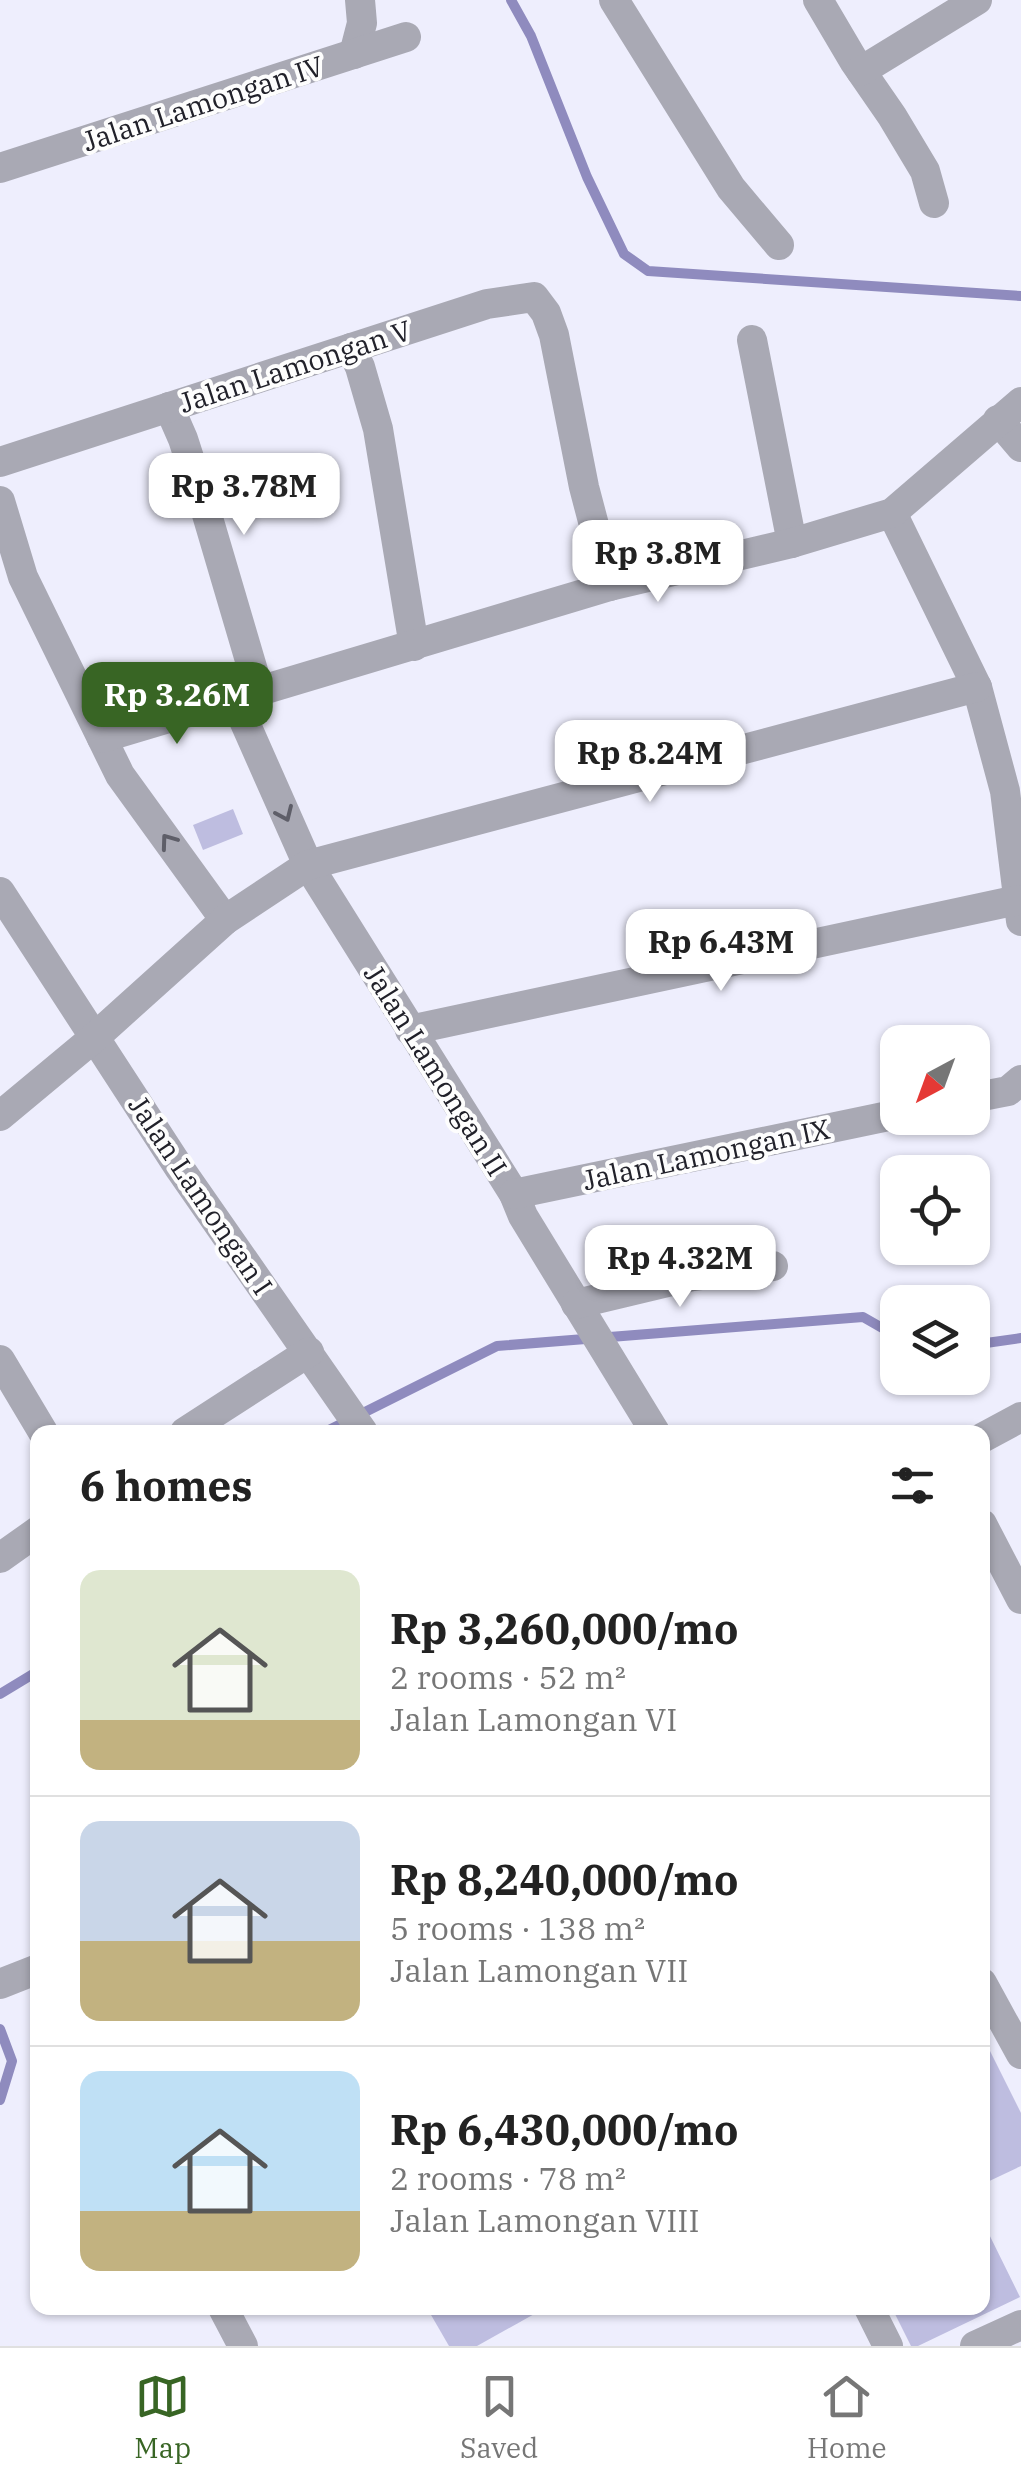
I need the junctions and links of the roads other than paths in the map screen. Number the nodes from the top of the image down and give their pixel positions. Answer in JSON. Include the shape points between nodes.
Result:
{"nodes":[{"id":1,"x":360,"y":0,"type":"edge"},
{"id":2,"x":614,"y":0,"type":"edge"},
{"id":3,"x":818,"y":0,"type":"edge"},
{"id":4,"x":978,"y":0,"type":"edge"},
{"id":5,"x":406,"y":37,"type":"dead end"},
{"id":6,"x":354,"y":54,"type":"junction"},
{"id":7,"x":861,"y":71,"type":"junction"},
{"id":8,"x":0,"y":168,"type":"edge"},
{"id":9,"x":934,"y":203,"type":"dead end"},
{"id":10,"x":780,"y":245,"type":"dead end"},
{"id":11,"x":752,"y":340,"type":"dead end"},
{"id":12,"x":350,"y":348,"type":"junction"},
{"id":13,"x":168,"y":407,"type":"junction"},
{"id":14,"x":1010,"y":411,"type":"edge"},
{"id":15,"x":1021,"y":447,"type":"edge"},
{"id":16,"x":0,"y":462,"type":"edge"},
{"id":17,"x":0,"y":501,"type":"edge"},
{"id":18,"x":892,"y":513,"type":"junction"},
{"id":19,"x":792,"y":543,"type":"junction"},
{"id":20,"x":12,"y":584,"type":"edge"},
{"id":21,"x":610,"y":586,"type":"junction"},
{"id":22,"x":414,"y":646,"type":"junction"},
{"id":23,"x":977,"y":687,"type":"junction"},
{"id":24,"x":246,"y":695,"type":"junction"},
{"id":25,"x":102,"y":738,"type":"junction"},
{"id":26,"x":308,"y":865,"type":"junction"},
{"id":27,"x":0,"y":892,"type":"edge"},
{"id":28,"x":1020,"y":910,"type":"edge"},
{"id":29,"x":225,"y":920,"type":"junction"},
{"id":30,"x":410,"y":1030,"type":"junction"},
{"id":31,"x":94,"y":1037,"type":"junction"},
{"id":32,"x":1014,"y":1085,"type":"edge"},
{"id":33,"x":990,"y":1092,"type":"edge"},
{"id":34,"x":0,"y":1116,"type":"edge"},
{"id":35,"x":880,"y":1118,"type":"edge"},
{"id":36,"x":514,"y":1194,"type":"junction"},
{"id":37,"x":773,"y":1266,"type":"dead end"},
{"id":38,"x":576,"y":1304,"type":"junction"},
{"id":39,"x":309,"y":1352,"type":"junction"},
{"id":40,"x":0,"y":1360,"type":"edge"},
{"id":41,"x":1021,"y":1417,"type":"edge"},
{"id":42,"x":39,"y":1425,"type":"edge"},
{"id":43,"x":196,"y":1425,"type":"edge"},
{"id":44,"x":359,"y":1425,"type":"edge"},
{"id":45,"x":651,"y":1425,"type":"edge"},
{"id":46,"x":990,"y":1434,"type":"edge"},
{"id":47,"x":30,"y":1537,"type":"edge"},
{"id":48,"x":990,"y":1539,"type":"edge"},
{"id":49,"x":0,"y":1558,"type":"edge"},
{"id":50,"x":1021,"y":1599,"type":"edge"},
{"id":51,"x":30,"y":1971,"type":"edge"},
{"id":52,"x":0,"y":1984,"type":"edge"},
{"id":53,"x":990,"y":1996,"type":"edge"},
{"id":54,"x":1018,"y":2041,"type":"edge"},
{"id":55,"x":228,"y":2315,"type":"edge"},
{"id":56,"x":872,"y":2315,"type":"edge"},
{"id":57,"x":1021,"y":2325,"type":"edge"},
{"id":58,"x":243,"y":2346,"type":"edge"},
{"id":59,"x":888,"y":2346,"type":"edge"},
{"id":60,"x":975,"y":2346,"type":"edge"}],
"edges":[{"from":1,"to":6,"type":"street"},
{"from":2,"to":10,"type":"street","via":[[731,188]]},
{"from":3,"to":7,"type":"street"},
{"from":4,"to":7,"type":"street"},
{"from":5,"to":6,"type":"street","name":"Jalan Lamongan IV"},
{"from":6,"to":8,"type":"street","name":"Jalan Lamongan IV"},
{"from":7,"to":9,"type":"street","via":[[925,170]]},
{"from":11,"to":19,"type":"street"},
{"from":12,"to":13,"type":"street","name":"Jalan Lamongan V"},
{"from":12,"to":21,"type":"street","name":"Jalan Lamongan V","via":[[487,304],[534,297],[554,335]]},
{"from":12,"to":22,"type":"street","via":[[378,429]]},
{"from":13,"to":16,"type":"street","name":"Jalan Lamongan V"},
{"from":13,"to":24,"type":"street","name":"Jalan Lamongan II","via":[[203,501]]},
{"from":14,"to":15,"type":"street"},
{"from":14,"to":18,"type":"street"},
{"from":17,"to":20,"type":"street"},
{"from":18,"to":19,"type":"street"},
{"from":18,"to":23,"type":"street"},
{"from":19,"to":21,"type":"street"},
{"from":20,"to":25,"type":"street"},
{"from":21,"to":22,"type":"street"},
{"from":22,"to":24,"type":"street"},
{"from":23,"to":26,"type":"street"},
{"from":23,"to":28,"type":"street","via":[[1005,791]]},
{"from":24,"to":25,"type":"street"},
{"from":24,"to":26,"type":"street","name":"Jalan Lamongan II","one_way":true},
{"from":29,"to":25,"type":"street","one_way":true,"via":[[120,775]]},
{"from":26,"to":29,"type":"street"},
{"from":26,"to":30,"type":"street","name":"Jalan Lamongan II"},
{"from":27,"to":31,"type":"street","name":"Jalan Lamongan I"},
{"from":28,"to":30,"type":"street"},
{"from":29,"to":31,"type":"street"},
{"from":30,"to":36,"type":"street","name":"Jalan Lamongan II"},
{"from":31,"to":34,"type":"street"},
{"from":31,"to":39,"type":"street","name":"Jalan Lamongan I"},
{"from":32,"to":33,"type":"street"},
{"from":35,"to":36,"type":"street","name":"Jalan Lamongan IX"},
{"from":36,"to":38,"type":"street","name":"Jalan Lamongan II"},
{"from":37,"to":38,"type":"street","via":[[693,1276]]},
{"from":38,"to":45,"type":"street","name":"Jalan Lamongan II"},
{"from":39,"to":43,"type":"street"},
{"from":39,"to":44,"type":"street","name":"Jalan Lamongan I"},
{"from":40,"to":42,"type":"street"},
{"from":41,"to":46,"type":"street"},
{"from":47,"to":49,"type":"street"},
{"from":48,"to":50,"type":"street"},
{"from":51,"to":52,"type":"street"},
{"from":53,"to":54,"type":"street"},
{"from":55,"to":58,"type":"street"},
{"from":56,"to":59,"type":"street"},
{"from":57,"to":60,"type":"street"}]}
